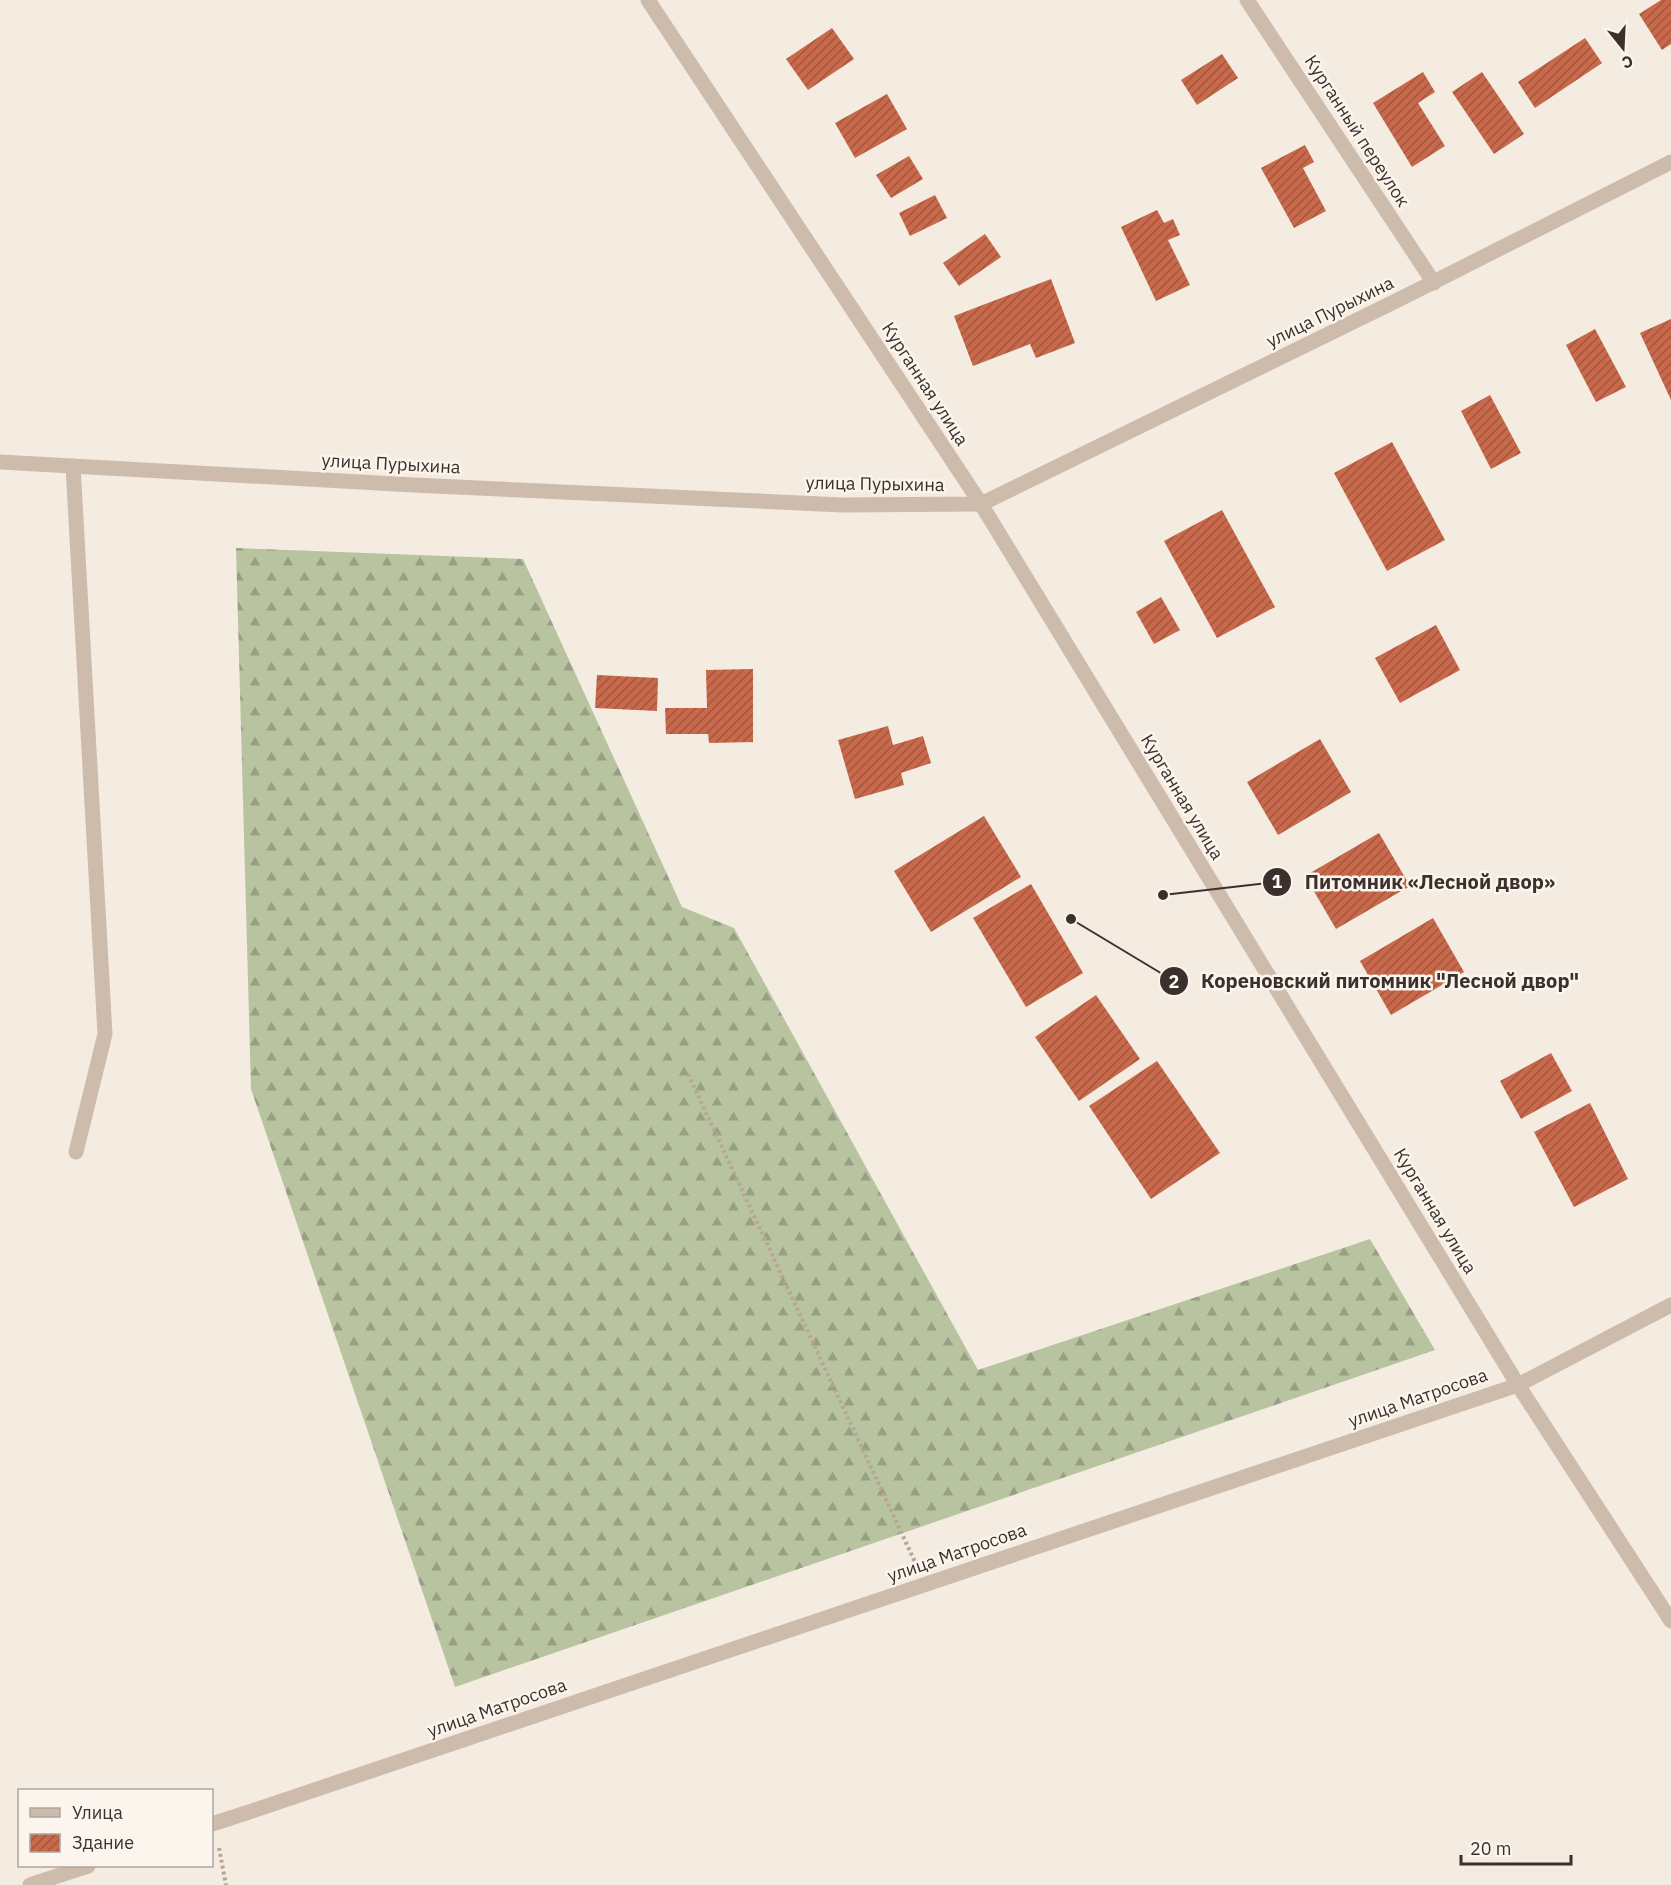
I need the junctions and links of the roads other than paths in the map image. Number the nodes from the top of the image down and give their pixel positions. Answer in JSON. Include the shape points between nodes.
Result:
{"nodes":[{"id":1,"x":648,"y":0,"type":"edge"},
{"id":2,"x":1247,"y":0,"type":"edge"},
{"id":3,"x":1671,"y":162,"type":"edge"},
{"id":4,"x":1434,"y":283,"type":"junction"},
{"id":5,"x":0,"y":462,"type":"edge"},
{"id":6,"x":73,"y":466,"type":"junction"},
{"id":7,"x":981,"y":504,"type":"junction"},
{"id":8,"x":76,"y":1152,"type":"dead end"},
{"id":9,"x":1671,"y":1305,"type":"edge"},
{"id":10,"x":1518,"y":1385,"type":"junction"},
{"id":11,"x":1671,"y":1621,"type":"edge"},
{"id":12,"x":213,"y":1824,"type":"edge"},
{"id":13,"x":85,"y":1867,"type":"edge"},
{"id":14,"x":30,"y":1885,"type":"edge"}],
"edges":[{"from":1,"to":7,"type":"street","name":"Курганная улица"},
{"from":2,"to":4,"type":"street","name":"Курганный переулок"},
{"from":3,"to":4,"type":"street","name":"улица Пурыхина"},
{"from":4,"to":7,"type":"street","name":"улица Пурыхина"},
{"from":5,"to":6,"type":"street","name":"улица Пурыхина"},
{"from":6,"to":7,"type":"street","name":"улица Пурыхина","via":[[842,505]]},
{"from":6,"to":8,"type":"street","via":[[105,1034]]},
{"from":7,"to":10,"type":"street","name":"Курганная улица"},
{"from":9,"to":10,"type":"street","name":"улица Матросова"},
{"from":10,"to":11,"type":"street","name":"Курганная улица"},
{"from":10,"to":12,"type":"street","name":"улица Матросова"},
{"from":13,"to":14,"type":"street"}]}
